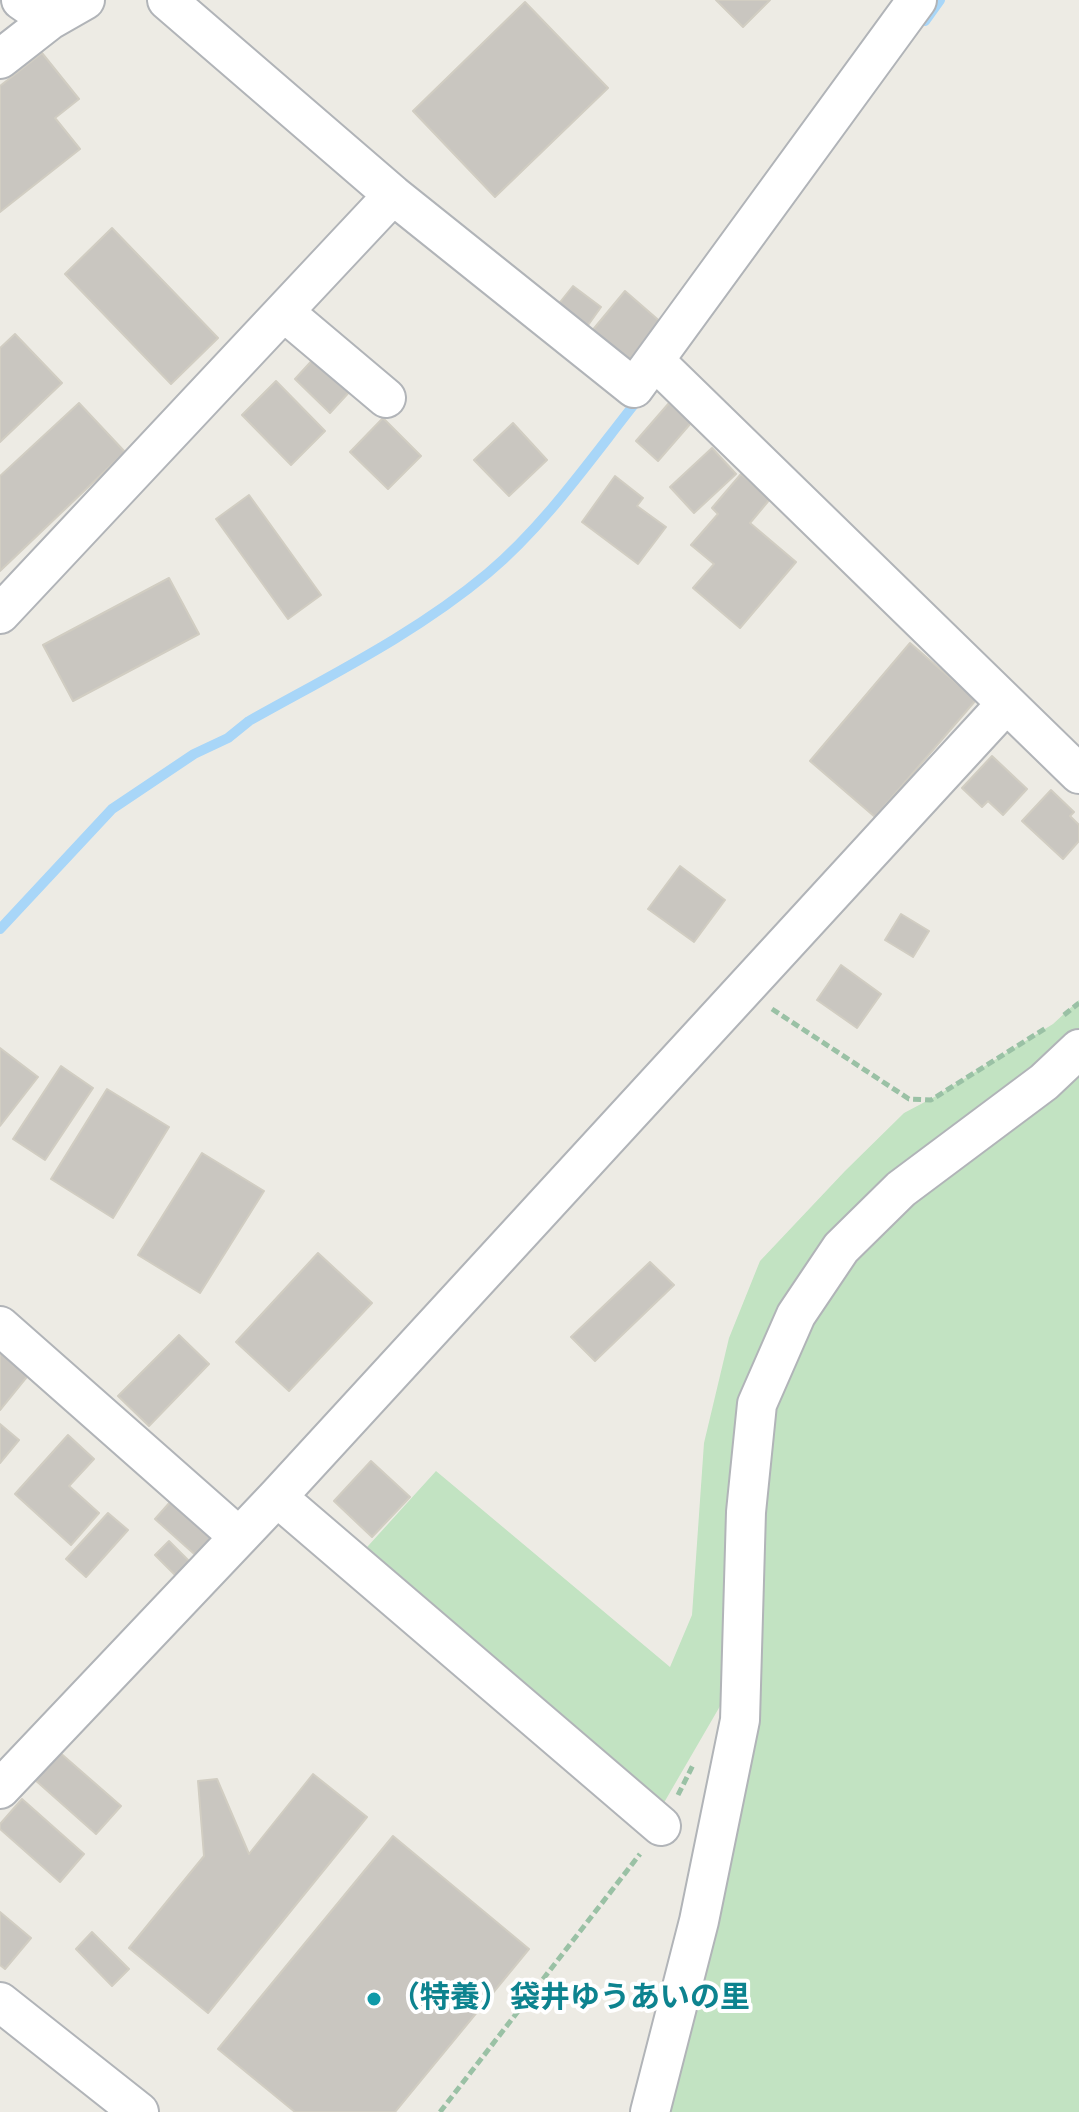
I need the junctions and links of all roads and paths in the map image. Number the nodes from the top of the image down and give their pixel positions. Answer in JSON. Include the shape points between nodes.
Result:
{"nodes":[{"id":1,"x":85,"y":0,"type":"edge"},
{"id":2,"x":167,"y":0,"type":"edge"},
{"id":3,"x":917,"y":0,"type":"edge"},
{"id":4,"x":36,"y":10,"type":"edge"},
{"id":5,"x":0,"y":59,"type":"edge"},
{"id":6,"x":393,"y":195,"type":"junction"},
{"id":7,"x":284,"y":312,"type":"junction"},
{"id":8,"x":655,"y":361,"type":"junction"},
{"id":9,"x":386,"y":398,"type":"dead end"},
{"id":10,"x":0,"y":614,"type":"edge"},
{"id":11,"x":1006,"y":704,"type":"junction"},
{"id":12,"x":1079,"y":774,"type":"edge"},
{"id":13,"x":743,"y":990,"type":"junction"},
{"id":14,"x":1079,"y":1003,"type":"edge"},
{"id":15,"x":1065,"y":1030,"type":"edge"},
{"id":16,"x":0,"y":1326,"type":"edge"},
{"id":17,"x":277,"y":1497,"type":"junction"},
{"id":18,"x":238,"y":1536,"type":"junction"},
{"id":19,"x":699,"y":1754,"type":"dead end"},
{"id":20,"x":0,"y":1789,"type":"edge"},
{"id":21,"x":661,"y":1826,"type":"junction"},
{"id":22,"x":0,"y":2002,"type":"edge"},
{"id":23,"x":139,"y":2112,"type":"edge"},
{"id":24,"x":440,"y":2112,"type":"edge"},
{"id":25,"x":650,"y":2112,"type":"edge"}],
"edges":[{"from":1,"to":4,"type":"street"},
{"from":2,"to":6,"type":"street"},
{"from":3,"to":8,"type":"street"},
{"from":4,"to":5,"type":"street"},
{"from":6,"to":7,"type":"street"},
{"from":6,"to":8,"type":"street","via":[[634,388]]},
{"from":7,"to":9,"type":"street"},
{"from":7,"to":10,"type":"street"},
{"from":8,"to":11,"type":"street"},
{"from":11,"to":12,"type":"street"},
{"from":11,"to":13,"type":"street"},
{"from":13,"to":15,"type":"path","via":[[909,1099],[931,1100]]},
{"from":13,"to":17,"type":"street"},
{"from":14,"to":15,"type":"path"},
{"from":15,"to":25,"type":"street","via":[[1044,1082],[901,1189],[841,1248],[796,1315],[757,1404],[746,1512],[740,1720],[699,1921]]},
{"from":16,"to":18,"type":"street"},
{"from":17,"to":18,"type":"street"},
{"from":17,"to":21,"type":"street"},
{"from":18,"to":20,"type":"street"},
{"from":19,"to":21,"type":"path"},
{"from":21,"to":24,"type":"path"},
{"from":22,"to":23,"type":"street"}]}
